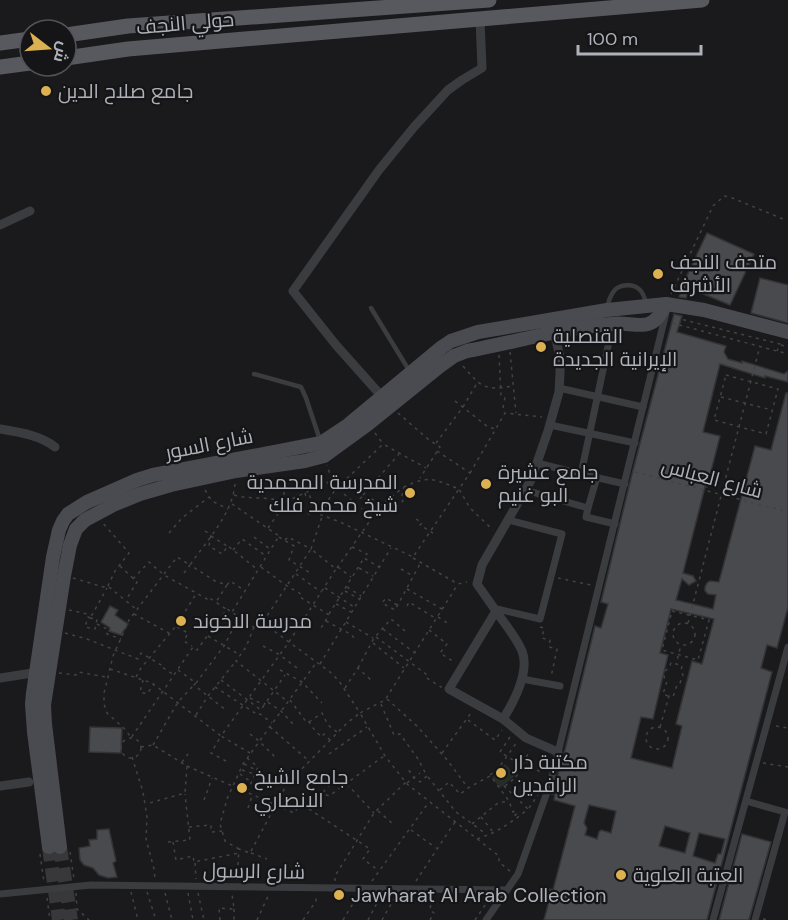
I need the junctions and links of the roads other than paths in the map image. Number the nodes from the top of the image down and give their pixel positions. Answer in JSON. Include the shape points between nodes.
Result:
{"nodes":[{"id":1,"x":489,"y":0,"type":"edge"},
{"id":2,"x":702,"y":0,"type":"edge"},
{"id":3,"x":604,"y":4,"type":"edge"},
{"id":4,"x":578,"y":5,"type":"edge"},
{"id":5,"x":480,"y":19,"type":"junction"},
{"id":6,"x":197,"y":21,"type":"junction"},
{"id":7,"x":166,"y":24,"type":"junction"},
{"id":8,"x":78,"y":32,"type":"edge"},
{"id":9,"x":18,"y":41,"type":"edge"},
{"id":10,"x":0,"y":43,"type":"edge"},
{"id":11,"x":199,"y":43,"type":"junction"},
{"id":12,"x":169,"y":46,"type":"junction"},
{"id":13,"x":78,"y":56,"type":"edge"},
{"id":14,"x":18,"y":65,"type":"edge"},
{"id":15,"x":0,"y":67,"type":"edge"},
{"id":16,"x":30,"y":211,"type":"dead end"},
{"id":17,"x":0,"y":225,"type":"edge"},
{"id":18,"x":667,"y":304,"type":"junction"},
{"id":19,"x":646,"y":306,"type":"junction"},
{"id":20,"x":371,"y":308,"type":"dead end"},
{"id":21,"x":607,"y":310,"type":"junction"},
{"id":22,"x":613,"y":323,"type":"junction"},
{"id":23,"x":553,"y":326,"type":"junction"},
{"id":24,"x":788,"y":332,"type":"edge"},
{"id":25,"x":410,"y":372,"type":"junction"},
{"id":26,"x":254,"y":374,"type":"dead end"},
{"id":27,"x":559,"y":388,"type":"junction"},
{"id":28,"x":597,"y":397,"type":"junction"},
{"id":29,"x":386,"y":401,"type":"junction"},
{"id":30,"x":643,"y":407,"type":"junction"},
{"id":31,"x":551,"y":421,"type":"junction"},
{"id":32,"x":0,"y":429,"type":"edge"},
{"id":33,"x":590,"y":433,"type":"junction"},
{"id":34,"x":635,"y":443,"type":"junction"},
{"id":35,"x":54,"y":447,"type":"dead end"},
{"id":36,"x":323,"y":449,"type":"junction"},
{"id":37,"x":537,"y":463,"type":"junction"},
{"id":38,"x":581,"y":474,"type":"junction"},
{"id":39,"x":597,"y":477,"type":"junction"},
{"id":40,"x":625,"y":484,"type":"junction"},
{"id":41,"x":525,"y":490,"type":"junction"},
{"id":42,"x":588,"y":508,"type":"junction"},
{"id":43,"x":508,"y":520,"type":"junction"},
{"id":44,"x":615,"y":524,"type":"junction"},
{"id":45,"x":494,"y":609,"type":"junction"},
{"id":46,"x":788,"y":647,"type":"edge"},
{"id":47,"x":42,"y":672,"type":"junction"},
{"id":48,"x":0,"y":678,"type":"edge"},
{"id":49,"x":522,"y":679,"type":"junction"},
{"id":50,"x":560,"y":686,"type":"dead end"},
{"id":51,"x":505,"y":720,"type":"junction"},
{"id":52,"x":558,"y":752,"type":"junction"},
{"id":53,"x":29,"y":782,"type":"dead end"},
{"id":54,"x":0,"y":786,"type":"edge"},
{"id":55,"x":746,"y":801,"type":"junction"},
{"id":56,"x":785,"y":819,"type":"edge"},
{"id":57,"x":55,"y":847,"type":"tunnel mouth"},
{"id":58,"x":507,"y":890,"type":"junction"},
{"id":59,"x":0,"y":894,"type":"edge"},
{"id":60,"x":486,"y":920,"type":"edge"},
{"id":61,"x":712,"y":920,"type":"edge"},
{"id":62,"x":755,"y":920,"type":"edge"}],
"edges":[{"from":1,"to":6,"type":"main road"},
{"from":2,"to":3,"type":"main road","name":"حولي النجف"},
{"from":3,"to":4,"type":"main road","name":"حولي النجف"},
{"from":4,"to":5,"type":"main road","name":"حولي النجف"},
{"from":5,"to":11,"type":"main road","name":"حولي النجف"},
{"from":5,"to":29,"type":"street","via":[[482,68],[448,90],[414,127],[292,291]]},
{"from":6,"to":7,"type":"main road"},
{"from":6,"to":11,"type":"main road","via":[[189,28],[189,35]]},
{"from":7,"to":8,"type":"main road"},
{"from":7,"to":12,"type":"main road","via":[[176,32]]},
{"from":9,"to":10,"type":"main road"},
{"from":11,"to":12,"type":"main road","name":"حولي النجف"},
{"from":12,"to":13,"type":"main road","name":"حولي النجف"},
{"from":14,"to":15,"type":"main road"},
{"from":16,"to":17,"type":"street"},
{"from":18,"to":19,"type":"main road","name":"شارع السور"},
{"from":18,"to":22,"type":"main road","name":"شارع السور","via":[[657,319],[644,326]]},
{"from":18,"to":24,"type":"main road","name":"شارع السور"},
{"from":18,"to":30,"type":"street"},
{"from":19,"to":21,"type":"main road","name":"شارع السور"},
{"from":19,"to":21,"type":"lane","via":[[640,289],[624,285],[613,292]]},
{"from":20,"to":25,"type":"lane"},
{"from":21,"to":23,"type":"main road","name":"شارع السور"},
{"from":22,"to":23,"type":"main road","name":"شارع السور"},
{"from":22,"to":28,"type":"street"},
{"from":23,"to":25,"type":"main road","name":"شارع السور","via":[[462,336]]},
{"from":23,"to":27,"type":"street","via":[[560,357]]},
{"from":23,"to":29,"type":"main road","name":"شارع السور","via":[[504,344],[454,356]]},
{"from":25,"to":29,"type":"main road","name":"شارع السور"},
{"from":26,"to":36,"type":"lane","via":[[301,387]]},
{"from":27,"to":28,"type":"street"},
{"from":27,"to":31,"type":"street"},
{"from":28,"to":30,"type":"street"},
{"from":28,"to":33,"type":"street"},
{"from":29,"to":36,"type":"main road","name":"شارع السور","via":[[348,425]]},
{"from":29,"to":36,"type":"main road","name":"شارع السور","via":[[368,424]]},
{"from":30,"to":34,"type":"street"},
{"from":31,"to":33,"type":"street"},
{"from":31,"to":37,"type":"street"},
{"from":32,"to":35,"type":"street","via":[[38,438]]},
{"from":33,"to":34,"type":"street"},
{"from":33,"to":38,"type":"street"},
{"from":34,"to":40,"type":"street"},
{"from":36,"to":47,"type":"main road","name":"شارع السور","via":[[312,459],[236,471],[140,494],[85,520],[73,536],[56,630]]},
{"from":36,"to":47,"type":"main road","name":"شارع السور","via":[[153,475],[68,514],[59,530],[53,557]]},
{"from":37,"to":38,"type":"street"},
{"from":37,"to":41,"type":"street"},
{"from":38,"to":39,"type":"street"},
{"from":39,"to":40,"type":"street"},
{"from":39,"to":42,"type":"street"},
{"from":40,"to":44,"type":"street"},
{"from":41,"to":42,"type":"street"},
{"from":41,"to":43,"type":"street"},
{"from":42,"to":44,"type":"street","via":[[586,517]]},
{"from":43,"to":45,"type":"street","via":[[482,565],[477,584]]},
{"from":43,"to":45,"type":"street","via":[[562,534],[540,618]]},
{"from":44,"to":52,"type":"street"},
{"from":45,"to":49,"type":"street","via":[[522,650]]},
{"from":45,"to":51,"type":"street","via":[[449,689]]},
{"from":46,"to":55,"type":"street"},
{"from":47,"to":48,"type":"street"},
{"from":47,"to":57,"type":"main road","name":"شارع السور","via":[[32,704],[33,718]]},
{"from":49,"to":50,"type":"street"},
{"from":49,"to":51,"type":"street"},
{"from":51,"to":52,"type":"street","via":[[534,742]]},
{"from":52,"to":58,"type":"street","via":[[517,876]]},
{"from":53,"to":54,"type":"street"},
{"from":55,"to":56,"type":"street","via":[[784,812]]},
{"from":55,"to":61,"type":"street"},
{"from":56,"to":62,"type":"street"},
{"from":58,"to":59,"type":"street","name":"شارع الرسول","via":[[92,885]]},
{"from":58,"to":60,"type":"street"}]}
